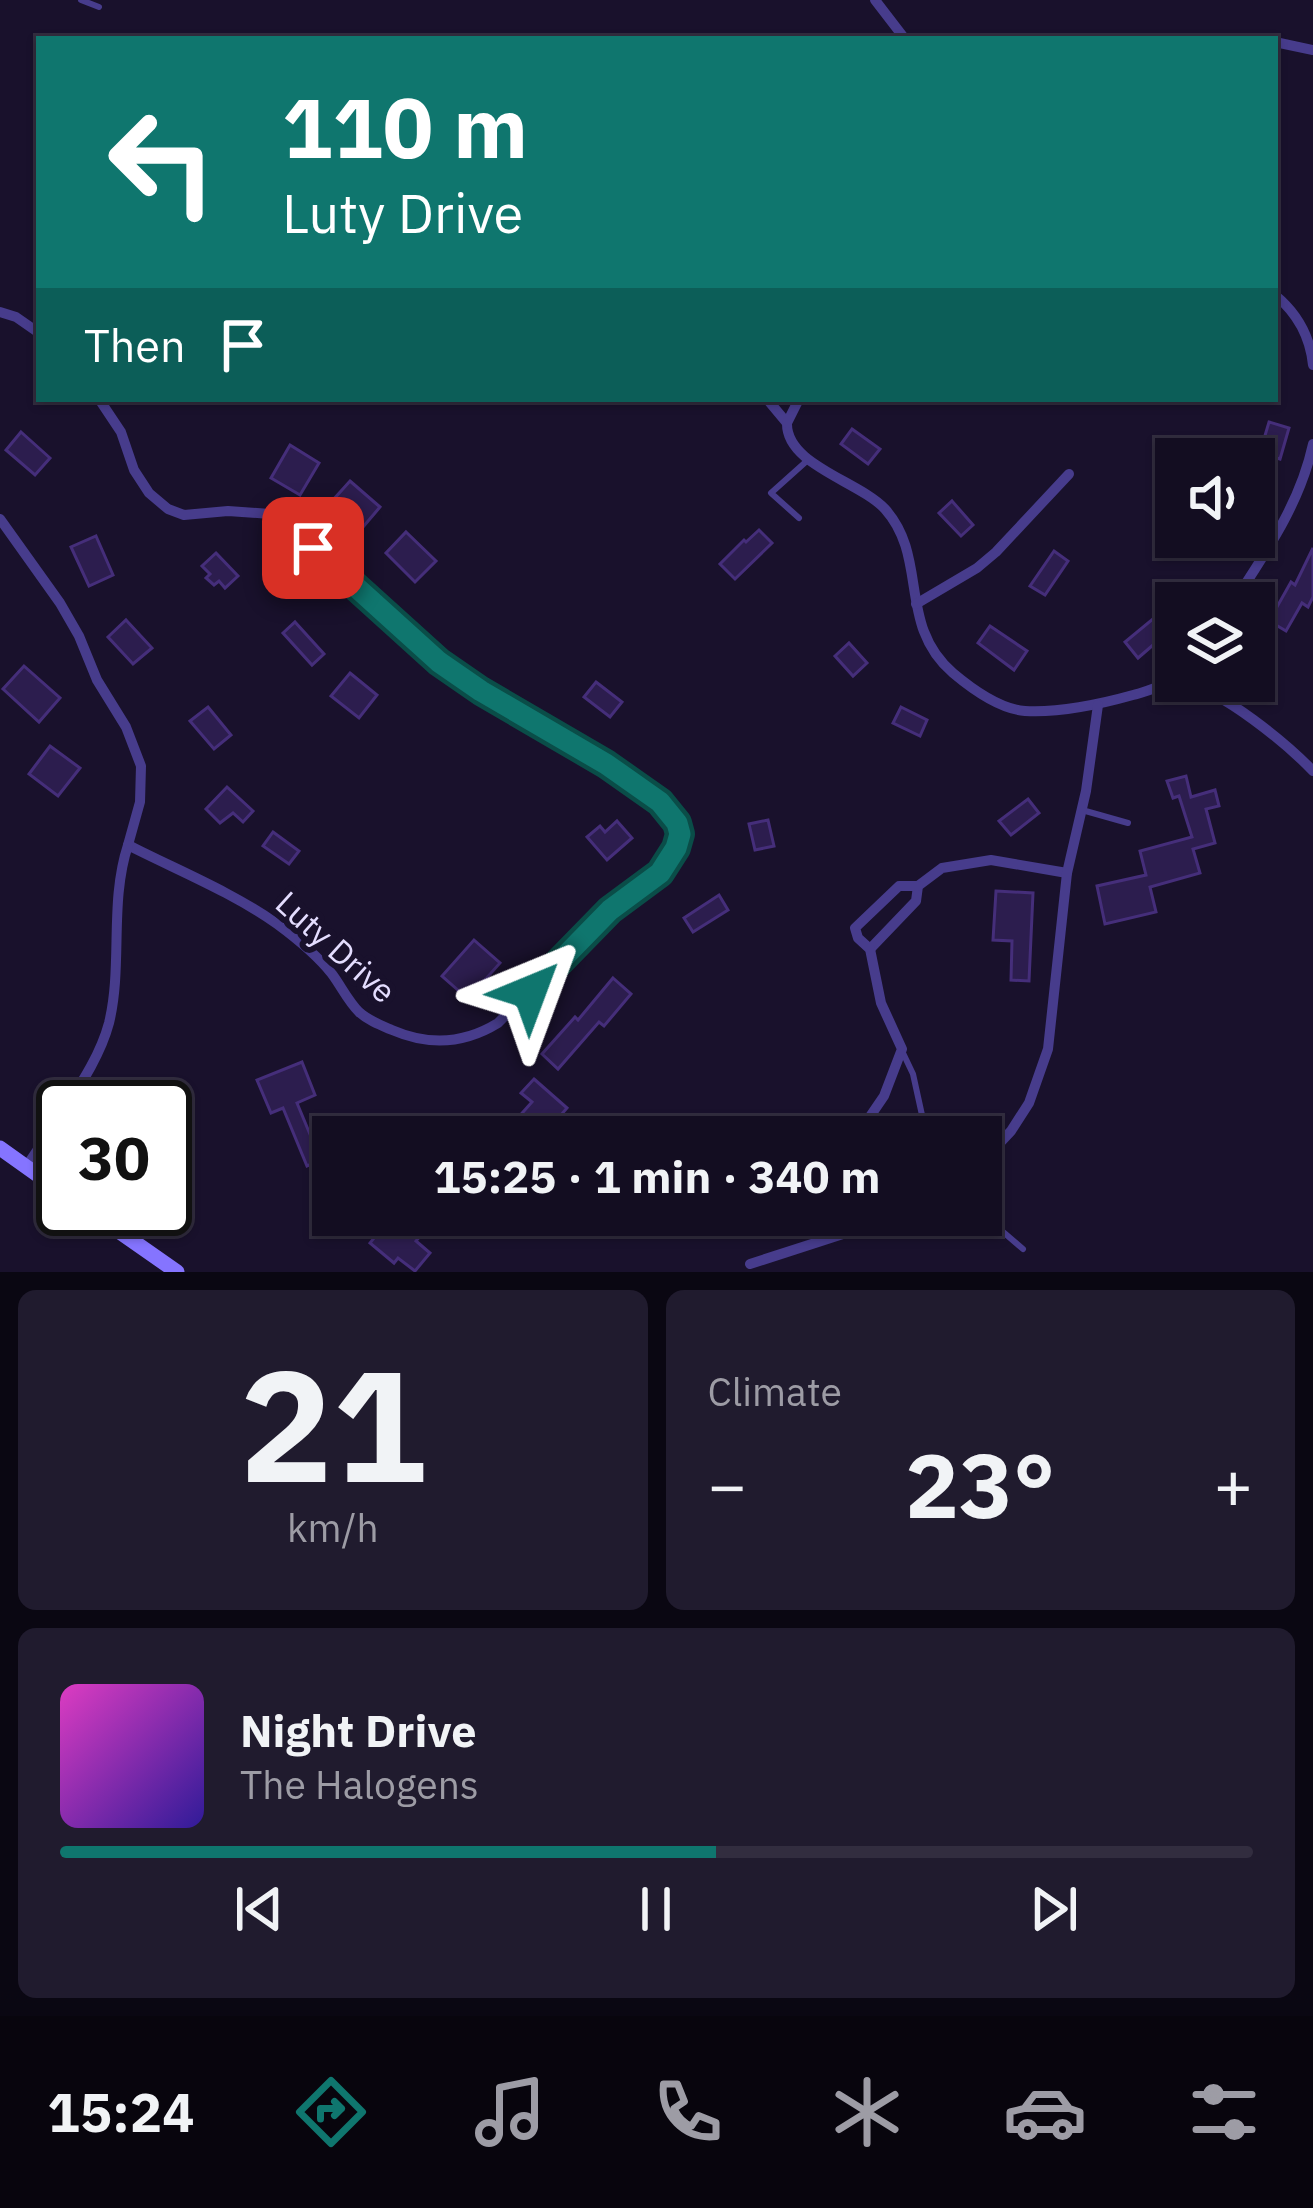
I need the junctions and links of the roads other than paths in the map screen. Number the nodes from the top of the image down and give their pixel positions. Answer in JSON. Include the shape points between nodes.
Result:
{"nodes":[{"id":1,"x":81,"y":0,"type":"edge"},
{"id":2,"x":875,"y":0,"type":"edge"},
{"id":3,"x":99,"y":7,"type":"dead end"},
{"id":4,"x":903,"y":36,"type":"edge"},
{"id":5,"x":1278,"y":43,"type":"edge"},
{"id":6,"x":1313,"y":50,"type":"edge"},
{"id":7,"x":1278,"y":297,"type":"edge"},
{"id":8,"x":0,"y":312,"type":"edge"},
{"id":9,"x":1308,"y":324,"type":"edge"},
{"id":10,"x":36,"y":331,"type":"edge"},
{"id":11,"x":1313,"y":365,"type":"edge"},
{"id":12,"x":101,"y":402,"type":"edge"},
{"id":13,"x":770,"y":402,"type":"edge"},
{"id":14,"x":798,"y":402,"type":"edge"},
{"id":15,"x":787,"y":423,"type":"junction"},
{"id":16,"x":1313,"y":443,"type":"edge"},
{"id":17,"x":809,"y":459,"type":"junction"},
{"id":18,"x":1069,"y":474,"type":"dead end"},
{"id":19,"x":799,"y":518,"type":"dead end"},
{"id":20,"x":0,"y":519,"type":"edge"},
{"id":21,"x":1246,"y":582,"type":"edge"},
{"id":22,"x":916,"y":604,"type":"junction"},
{"id":23,"x":1155,"y":689,"type":"edge"},
{"id":24,"x":1222,"y":702,"type":"edge"},
{"id":25,"x":1098,"y":705,"type":"junction"},
{"id":26,"x":1313,"y":770,"type":"edge"},
{"id":27,"x":1082,"y":810,"type":"junction"},
{"id":28,"x":1128,"y":823,"type":"dead end"},
{"id":29,"x":128,"y":845,"type":"junction"},
{"id":30,"x":1067,"y":873,"type":"junction"},
{"id":31,"x":918,"y":886,"type":"junction"},
{"id":32,"x":870,"y":949,"type":"junction"},
{"id":33,"x":902,"y":1049,"type":"junction"},
{"id":34,"x":83,"y":1080,"type":"edge"},
{"id":35,"x":922,"y":1115,"type":"dead end"},
{"id":36,"x":870,"y":1116,"type":"edge"},
{"id":37,"x":1002,"y":1141,"type":"edge"},
{"id":38,"x":0,"y":1148,"type":"edge"},
{"id":39,"x":36,"y":1152,"type":"edge"},
{"id":40,"x":26,"y":1167,"type":"junction"},
{"id":41,"x":36,"y":1174,"type":"edge"},
{"id":42,"x":1002,"y":1231,"type":"edge"},
{"id":43,"x":125,"y":1236,"type":"edge"},
{"id":44,"x":837,"y":1236,"type":"edge"},
{"id":45,"x":1023,"y":1249,"type":"dead end"},
{"id":46,"x":750,"y":1264,"type":"dead end"},
{"id":47,"x":177,"y":1272,"type":"edge"}],
"edges":[{"from":1,"to":3,"type":"lane"},
{"from":2,"to":4,"type":"street"},
{"from":5,"to":6,"type":"street"},
{"from":7,"to":9,"type":"street"},
{"from":8,"to":10,"type":"street"},
{"from":9,"to":11,"type":"street"},
{"from":12,"to":29,"type":"street","name":"Luty Drive","via":[[149,494],[168,509],[270,514],[439,662],[660,802],[680,834],[660,873],[610,910],[498,1023],[439,1042],[370,1020],[330,971],[259,911]]},
{"from":13,"to":15,"type":"street"},
{"from":14,"to":15,"type":"street"},
{"from":15,"to":17,"type":"street","via":[[792,445]]},
{"from":16,"to":21,"type":"street","via":[[1298,495]]},
{"from":17,"to":19,"type":"lane","via":[[771,493]]},
{"from":17,"to":22,"type":"street","via":[[880,504],[898,525]]},
{"from":18,"to":22,"type":"street","via":[[996,553]]},
{"from":20,"to":29,"type":"street","via":[[60,603],[126,727],[141,766]]},
{"from":22,"to":25,"type":"street","via":[[936,656],[977,692],[1023,711]]},
{"from":23,"to":25,"type":"street"},
{"from":24,"to":26,"type":"street"},
{"from":25,"to":27,"type":"street"},
{"from":27,"to":28,"type":"lane"},
{"from":27,"to":30,"type":"street"},
{"from":29,"to":34,"type":"street","via":[[108,1025]]},
{"from":30,"to":31,"type":"street","via":[[991,860],[942,868]]},
{"from":30,"to":37,"type":"street","via":[[1048,1049],[1029,1103]]},
{"from":31,"to":32,"type":"street","via":[[916,901]]},
{"from":31,"to":32,"type":"street","via":[[899,886],[855,928]]},
{"from":32,"to":33,"type":"street","via":[[881,1004]]},
{"from":33,"to":35,"type":"lane"},
{"from":33,"to":36,"type":"street"},
{"from":38,"to":40,"type":"street"},
{"from":39,"to":40,"type":"street"},
{"from":40,"to":41,"type":"street"},
{"from":42,"to":45,"type":"lane"},
{"from":43,"to":47,"type":"street"},
{"from":44,"to":46,"type":"street"}]}
